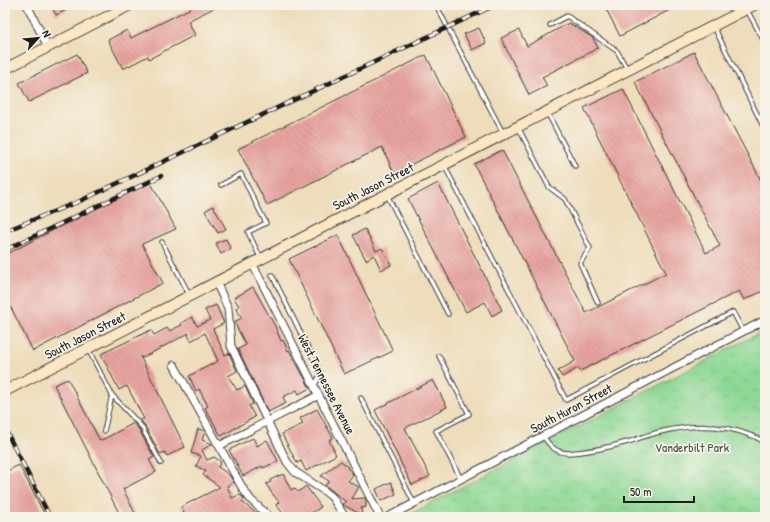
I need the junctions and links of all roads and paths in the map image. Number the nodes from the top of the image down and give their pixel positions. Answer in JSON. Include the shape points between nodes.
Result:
{"nodes":[{"id":1,"x":27,"y":5,"type":"edge"},
{"id":2,"x":130,"y":5,"type":"edge"},
{"id":3,"x":436,"y":5,"type":"edge"},
{"id":4,"x":750,"y":7,"type":"edge"},
{"id":5,"x":550,"y":25,"type":"dead end"},
{"id":6,"x":713,"y":26,"type":"junction"},
{"id":7,"x":765,"y":43,"type":"edge"},
{"id":8,"x":48,"y":47,"type":"junction"},
{"id":9,"x":5,"y":69,"type":"edge"},
{"id":10,"x":628,"y":70,"type":"junction"},
{"id":11,"x":547,"y":112,"type":"junction"},
{"id":12,"x":518,"y":126,"type":"junction"},
{"id":13,"x":765,"y":130,"type":"edge"},
{"id":14,"x":503,"y":134,"type":"junction"},
{"id":15,"x":444,"y":164,"type":"junction"},
{"id":16,"x":575,"y":166,"type":"dead end"},
{"id":17,"x":221,"y":185,"type":"dead end"},
{"id":18,"x":386,"y":194,"type":"junction"},
{"id":19,"x":162,"y":242,"type":"dead end"},
{"id":20,"x":256,"y":260,"type":"junction"},
{"id":21,"x":272,"y":275,"type":"dead end"},
{"id":22,"x":216,"y":282,"type":"junction"},
{"id":23,"x":190,"y":295,"type":"junction"},
{"id":24,"x":598,"y":302,"type":"dead end"},
{"id":25,"x":448,"y":314,"type":"dead end"},
{"id":26,"x":765,"y":320,"type":"edge"},
{"id":27,"x":743,"y":331,"type":"junction"},
{"id":28,"x":88,"y":348,"type":"junction"},
{"id":29,"x":439,"y":356,"type":"dead end"},
{"id":30,"x":174,"y":365,"type":"dead end"},
{"id":31,"x":314,"y":386,"type":"junction"},
{"id":32,"x":5,"y":391,"type":"edge"},
{"id":33,"x":112,"y":395,"type":"junction"},
{"id":34,"x":319,"y":395,"type":"junction"},
{"id":35,"x":361,"y":398,"type":"dead end"},
{"id":36,"x":267,"y":421,"type":"junction"},
{"id":37,"x":104,"y":431,"type":"dead end"},
{"id":38,"x":543,"y":435,"type":"junction"},
{"id":39,"x":765,"y":442,"type":"edge"},
{"id":40,"x":219,"y":446,"type":"junction"},
{"id":41,"x":161,"y":463,"type":"dead end"},
{"id":42,"x":461,"y":479,"type":"junction"},
{"id":43,"x":414,"y":503,"type":"junction"},
{"id":44,"x":270,"y":517,"type":"edge"},
{"id":45,"x":345,"y":517,"type":"edge"},
{"id":46,"x":380,"y":517,"type":"edge"},
{"id":47,"x":388,"y":517,"type":"edge"}],
"edges":[{"from":1,"to":8,"type":"street"},
{"from":2,"to":8,"type":"street"},
{"from":3,"to":14,"type":"lane"},
{"from":4,"to":6,"type":"street","name":"South Jason Street"},
{"from":4,"to":7,"type":"lane"},
{"from":5,"to":10,"type":"lane","via":[[567,16],[617,51]]},
{"from":6,"to":10,"type":"street","name":"South Jason Street"},
{"from":6,"to":13,"type":"lane"},
{"from":8,"to":9,"type":"street"},
{"from":10,"to":11,"type":"street","name":"South Jason Street"},
{"from":11,"to":12,"type":"street","name":"South Jason Street"},
{"from":11,"to":16,"type":"lane"},
{"from":12,"to":14,"type":"street","name":"South Jason Street"},
{"from":12,"to":24,"type":"lane","via":[[549,187],[565,199],[590,248],[580,263]]},
{"from":14,"to":15,"type":"street","name":"South Jason Street"},
{"from":15,"to":18,"type":"street","name":"South Jason Street"},
{"from":15,"to":27,"type":"lane","via":[[566,400],[733,312]]},
{"from":17,"to":20,"type":"lane","via":[[241,174],[266,223],[248,232]]},
{"from":18,"to":20,"type":"street","name":"South Jason Street"},
{"from":18,"to":25,"type":"lane"},
{"from":19,"to":23,"type":"lane"},
{"from":20,"to":22,"type":"street","name":"South Jason Street"},
{"from":20,"to":31,"type":"street","name":"West Tennessee Avenue"},
{"from":21,"to":31,"type":"lane","via":[[321,374]]},
{"from":22,"to":23,"type":"street","name":"South Jason Street"},
{"from":22,"to":36,"type":"street","via":[[228,308],[230,346]]},
{"from":23,"to":28,"type":"street","name":"South Jason Street"},
{"from":26,"to":27,"type":"street","name":"South Huron Street"},
{"from":27,"to":38,"type":"street","name":"South Huron Street"},
{"from":28,"to":32,"type":"street","name":"South Jason Street"},
{"from":28,"to":33,"type":"lane"},
{"from":29,"to":42,"type":"lane","via":[[469,414],[436,431]]},
{"from":30,"to":40,"type":"street"},
{"from":31,"to":34,"type":"street","name":"West Tennessee Avenue"},
{"from":33,"to":37,"type":"lane"},
{"from":33,"to":41,"type":"lane","via":[[140,426]]},
{"from":34,"to":36,"type":"street"},
{"from":34,"to":46,"type":"street","name":"West Tennessee Avenue"},
{"from":35,"to":43,"type":"lane"},
{"from":36,"to":40,"type":"street"},
{"from":36,"to":45,"type":"street","via":[[287,462],[295,472],[332,498]]},
{"from":38,"to":39,"type":"lane","via":[[554,449],[567,453],[626,442],[662,431],[699,427],[735,430]]},
{"from":38,"to":42,"type":"street","name":"South Huron Street"},
{"from":40,"to":44,"type":"street","via":[[243,489]]},
{"from":42,"to":43,"type":"street","name":"South Huron Street"},
{"from":43,"to":47,"type":"street","name":"South Huron Street"}]}
